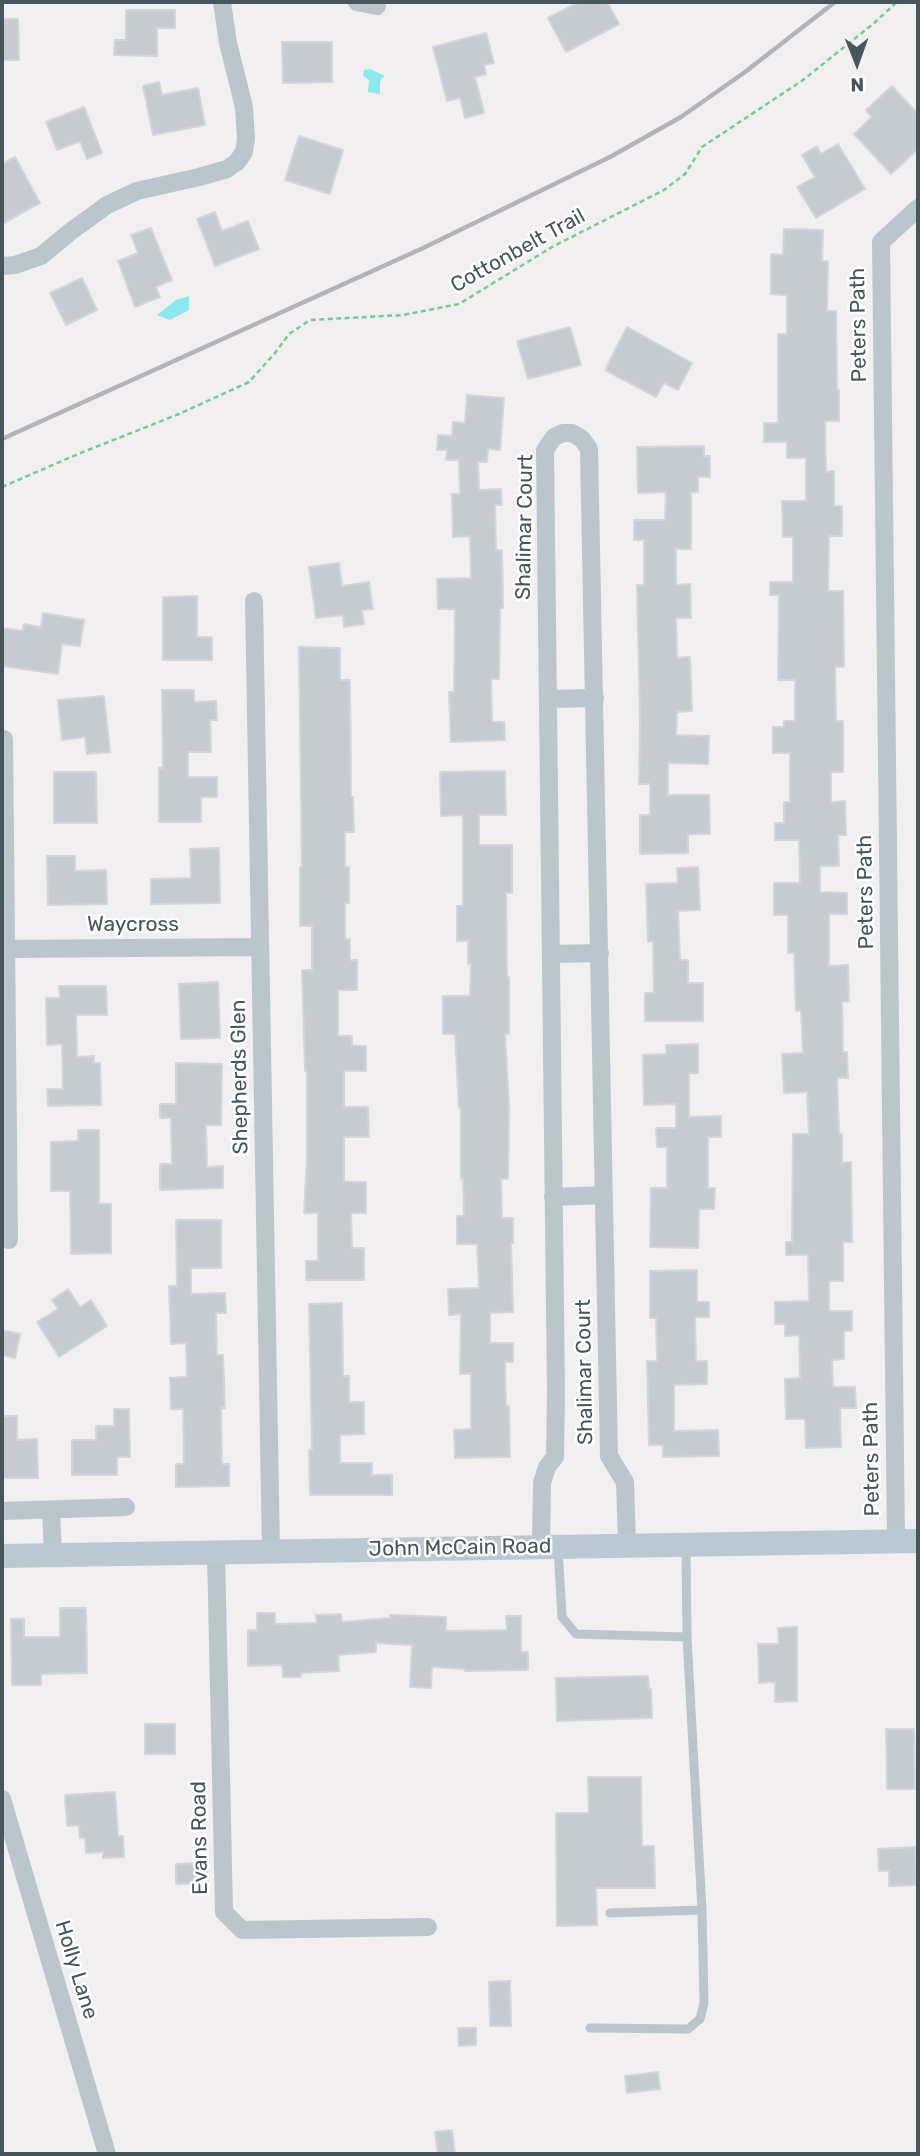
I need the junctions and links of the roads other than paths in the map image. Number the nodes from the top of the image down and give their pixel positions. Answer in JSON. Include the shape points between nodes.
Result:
{"nodes":[{"id":1,"x":222,"y":2,"type":"edge"},
{"id":2,"x":357,"y":2,"type":"edge"},
{"id":3,"x":377,"y":6,"type":"dead end"},
{"id":4,"x":918,"y":208,"type":"edge"},
{"id":5,"x":2,"y":266,"type":"edge"},
{"id":6,"x":254,"y":601,"type":"dead end"},
{"id":7,"x":595,"y":698,"type":"junction"},
{"id":8,"x":548,"y":699,"type":"junction"},
{"id":9,"x":3,"y":739,"type":"edge"},
{"id":10,"x":260,"y":947,"type":"junction"},
{"id":11,"x":6,"y":949,"type":"junction"},
{"id":12,"x":600,"y":953,"type":"junction"},
{"id":13,"x":551,"y":954,"type":"junction"},
{"id":14,"x":604,"y":1195,"type":"junction"},
{"id":15,"x":553,"y":1197,"type":"junction"},
{"id":16,"x":9,"y":1240,"type":"dead end"},
{"id":17,"x":126,"y":1507,"type":"dead end"},
{"id":18,"x":51,"y":1510,"type":"junction"},
{"id":19,"x":2,"y":1511,"type":"edge"},
{"id":20,"x":907,"y":1541,"type":"edge"},
{"id":21,"x":686,"y":1544,"type":"junction"},
{"id":22,"x":626,"y":1545,"type":"junction"},
{"id":23,"x":550,"y":1546,"type":"junction"},
{"id":24,"x":271,"y":1551,"type":"junction"},
{"id":25,"x":216,"y":1552,"type":"junction"},
{"id":26,"x":53,"y":1555,"type":"junction"},
{"id":27,"x":2,"y":1556,"type":"edge"},
{"id":28,"x":687,"y":1637,"type":"junction"},
{"id":29,"x":2,"y":1799,"type":"edge"},
{"id":30,"x":702,"y":1910,"type":"junction"},
{"id":31,"x":610,"y":1913,"type":"dead end"},
{"id":32,"x":428,"y":1927,"type":"dead end"},
{"id":33,"x":590,"y":2028,"type":"dead end"},
{"id":34,"x":107,"y":2154,"type":"edge"}],
"edges":[{"from":1,"to":5,"type":"street","via":[[244,107],[246,139],[237,162],[227,169],[137,191],[107,205],[41,256]]},
{"from":2,"to":3,"type":"street"},
{"from":4,"to":20,"type":"street","name":"Peters Path","via":[[881,242]]},
{"from":6,"to":10,"type":"street","name":"Shepherds Glen"},
{"from":7,"to":8,"type":"street"},
{"from":7,"to":8,"type":"street","name":"Shalimar Court","via":[[589,449],[582,439],[563,433],[545,450]]},
{"from":7,"to":12,"type":"street","name":"Shalimar Court"},
{"from":8,"to":13,"type":"street","name":"Shalimar Court"},
{"from":9,"to":11,"type":"street"},
{"from":10,"to":11,"type":"street","name":"Waycross"},
{"from":10,"to":24,"type":"street","name":"Shepherds Glen"},
{"from":11,"to":16,"type":"street"},
{"from":12,"to":13,"type":"street"},
{"from":12,"to":14,"type":"street","name":"Shalimar Court"},
{"from":13,"to":15,"type":"street","name":"Shalimar Court"},
{"from":14,"to":15,"type":"street"},
{"from":14,"to":22,"type":"street","name":"Shalimar Court","via":[[609,1456],[625,1482]]},
{"from":15,"to":23,"type":"street","name":"Shalimar Court","via":[[555,1457],[542,1483]]},
{"from":17,"to":18,"type":"street"},
{"from":18,"to":19,"type":"street"},
{"from":18,"to":26,"type":"street"},
{"from":20,"to":21,"type":"main road","name":"John McCain Road"},
{"from":21,"to":22,"type":"main road","name":"John McCain Road"},
{"from":21,"to":28,"type":"lane"},
{"from":22,"to":23,"type":"main road","name":"John McCain Road"},
{"from":23,"to":24,"type":"main road","name":"John McCain Road"},
{"from":23,"to":28,"type":"lane","via":[[562,1617],[576,1634]]},
{"from":24,"to":25,"type":"main road","name":"John McCain Road"},
{"from":25,"to":26,"type":"main road","name":"John McCain Road"},
{"from":25,"to":32,"type":"street","name":"Evans Road","via":[[224,1912],[242,1930]]},
{"from":26,"to":27,"type":"main road","name":"John McCain Road"},
{"from":28,"to":30,"type":"lane"},
{"from":29,"to":34,"type":"street","name":"Holly Lane"},
{"from":30,"to":31,"type":"lane"},
{"from":30,"to":33,"type":"lane","via":[[704,2003],[700,2019],[688,2029]]}]}
